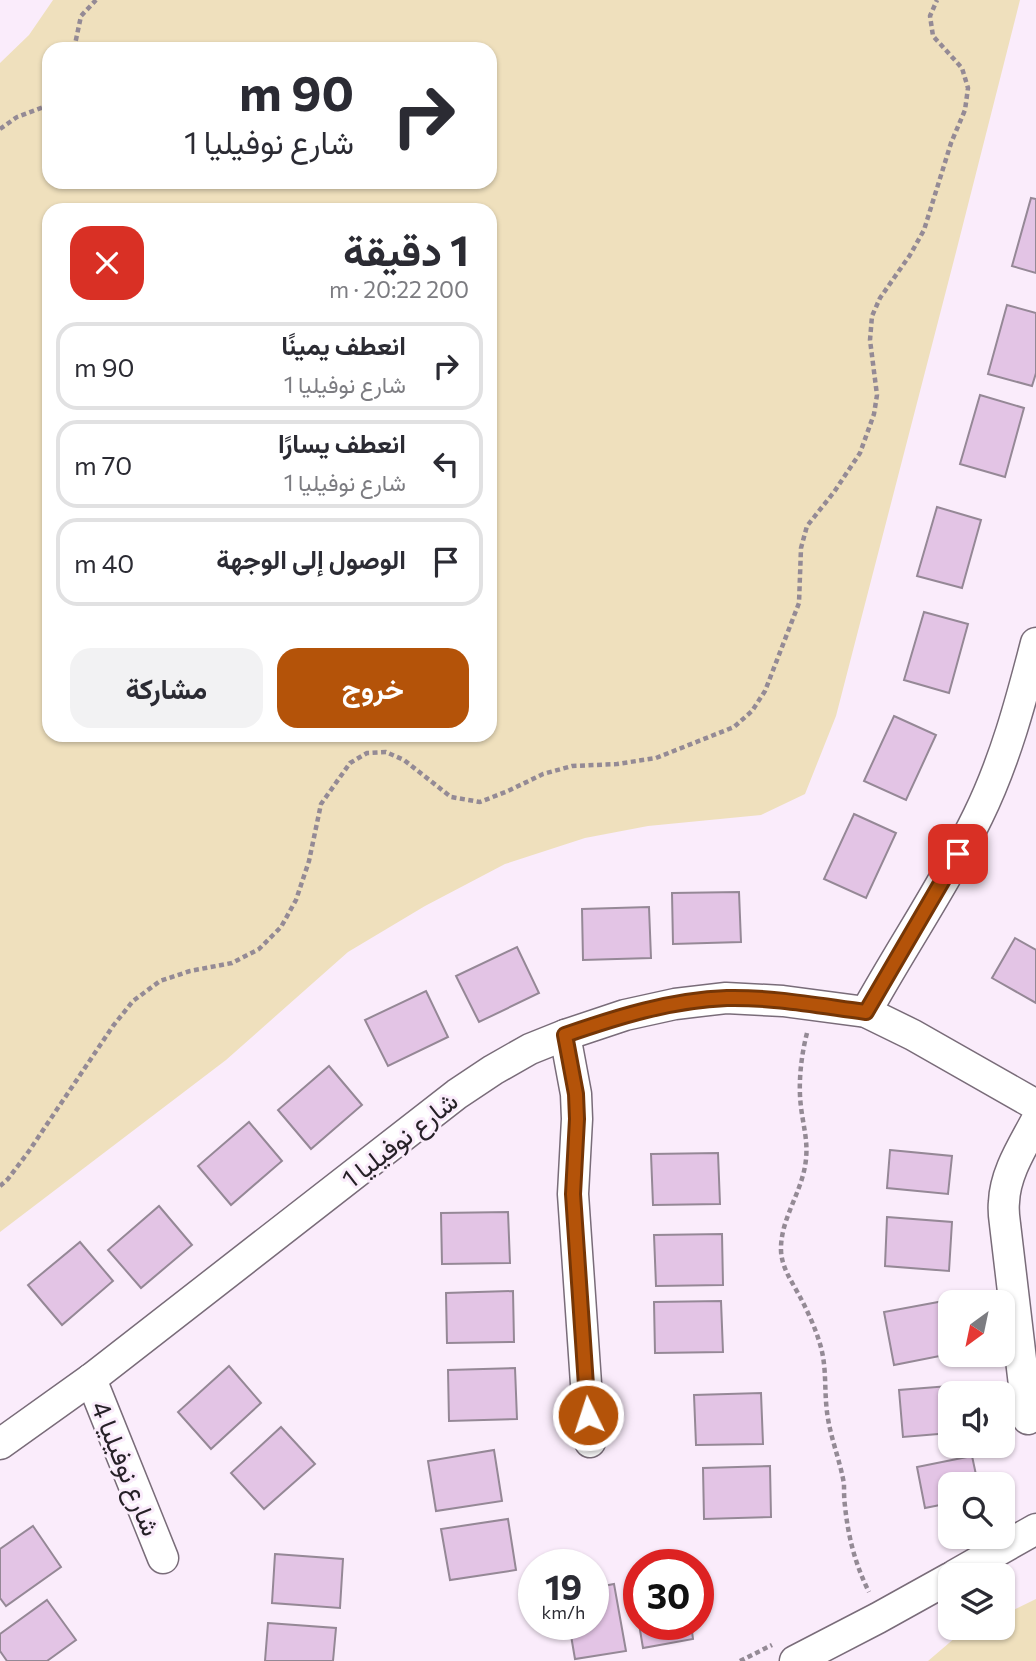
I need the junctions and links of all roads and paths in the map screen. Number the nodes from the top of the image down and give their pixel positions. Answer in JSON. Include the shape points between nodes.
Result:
{"nodes":[{"id":1,"x":96,"y":0,"type":"edge"},
{"id":2,"x":937,"y":0,"type":"edge"},
{"id":3,"x":75,"y":42,"type":"edge"},
{"id":4,"x":42,"y":108,"type":"edge"},
{"id":5,"x":0,"y":129,"type":"edge"},
{"id":6,"x":1036,"y":643,"type":"edge"},
{"id":7,"x":814,"y":1005,"type":"junction"},
{"id":8,"x":866,"y":1012,"type":"junction"},
{"id":9,"x":565,"y":1035,"type":"junction"},
{"id":10,"x":1036,"y":1105,"type":"edge"},
{"id":11,"x":1036,"y":1121,"type":"edge"},
{"id":12,"x":0,"y":1186,"type":"edge"},
{"id":13,"x":91,"y":1378,"type":"junction"},
{"id":14,"x":1030,"y":1406,"type":"edge"},
{"id":15,"x":590,"y":1442,"type":"dead end"},
{"id":16,"x":0,"y":1444,"type":"edge"},
{"id":17,"x":1036,"y":1529,"type":"edge"},
{"id":18,"x":163,"y":1558,"type":"dead end"},
{"id":19,"x":976,"y":1563,"type":"edge"},
{"id":20,"x":938,"y":1584,"type":"edge"},
{"id":21,"x":870,"y":1593,"type":"dead end"},
{"id":22,"x":795,"y":1661,"type":"edge"}],
"edges":[{"from":1,"to":3,"type":"path","via":[[81,16]]},
{"from":2,"to":12,"type":"path","via":[[930,16],[933,36],[962,68],[968,88],[965,110],[924,230],[872,316],[874,414],[860,453],[807,526],[801,548],[799,603],[765,691],[752,711],[734,727],[656,758],[572,766],[480,802],[451,797],[404,760],[386,752],[366,752],[350,763],[321,804],[309,861],[281,928],[259,949],[232,963],[160,981],[133,1001]]},
{"from":4,"to":5,"type":"path"},
{"from":6,"to":8,"type":"street","via":[[1004,753],[979,814]]},
{"from":7,"to":8,"type":"street","name":"شارع نوفيليا 1"},
{"from":7,"to":9,"type":"street","name":"شارع نوفيليا 1","via":[[726,998],[675,1004],[625,1014]]},
{"from":7,"to":21,"type":"path","via":[[801,1072],[806,1160],[801,1186],[782,1231],[781,1253],[820,1344],[852,1551]]},
{"from":8,"to":10,"type":"street","name":"شارع نوفيليا 1"},
{"from":9,"to":13,"type":"street","name":"شارع نوفيليا 1","via":[[530,1049],[457,1094]]},
{"from":9,"to":15,"type":"street","via":[[576,1094],[573,1194]]},
{"from":11,"to":14,"type":"street","via":[[1008,1179],[1004,1202]]},
{"from":13,"to":16,"type":"street","name":"شارع نوفيليا 1"},
{"from":13,"to":18,"type":"street","name":"شارع نوفيليا 4"},
{"from":17,"to":19,"type":"street"},
{"from":20,"to":22,"type":"street"}]}
